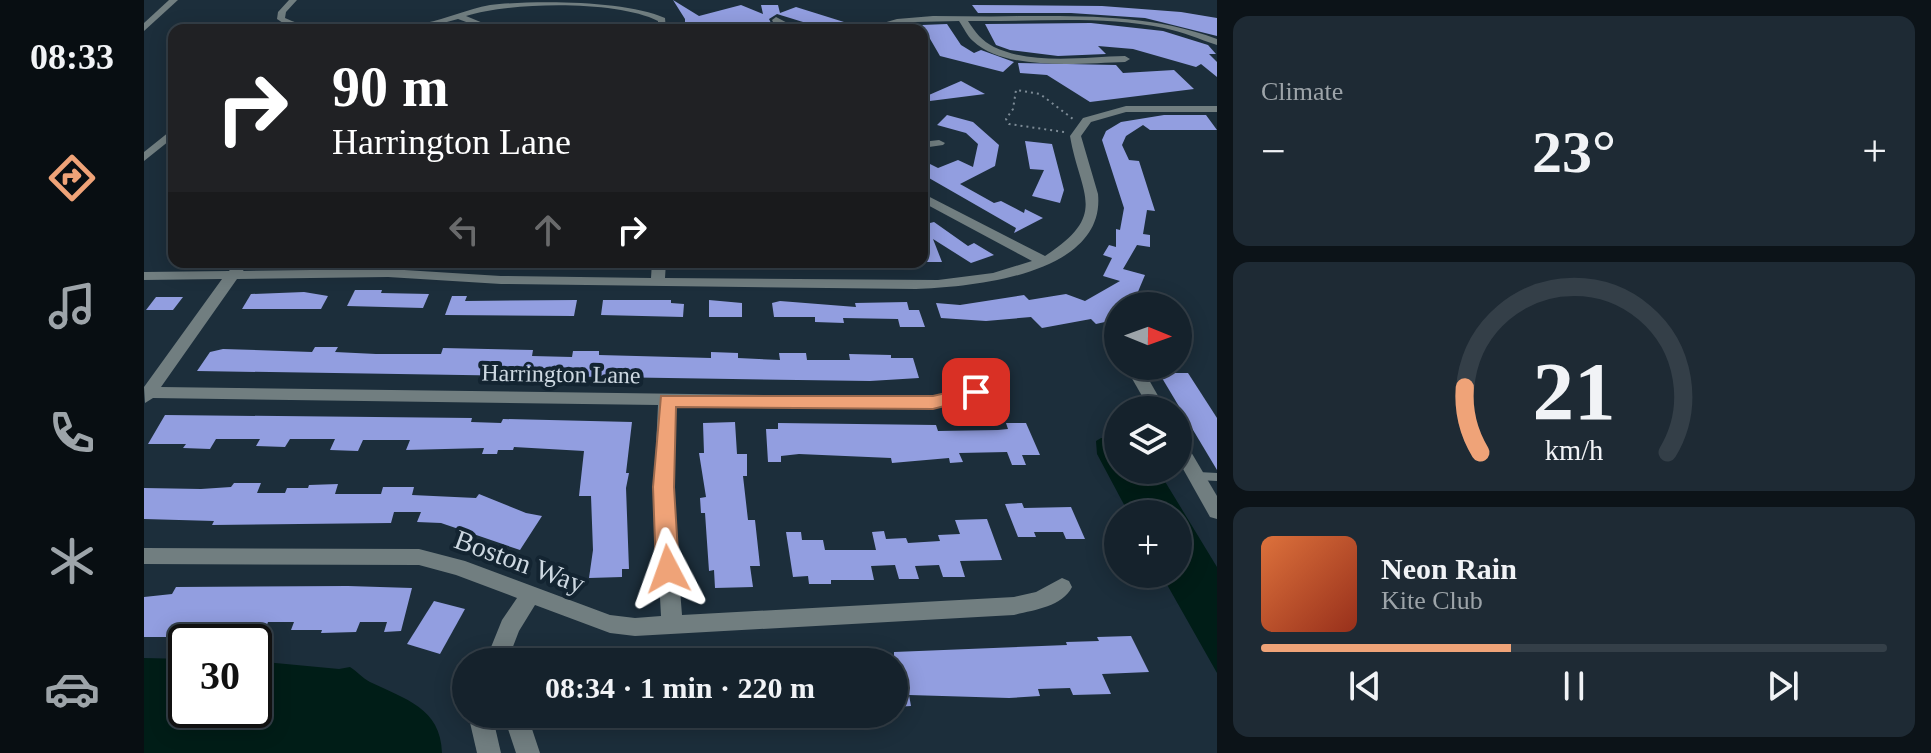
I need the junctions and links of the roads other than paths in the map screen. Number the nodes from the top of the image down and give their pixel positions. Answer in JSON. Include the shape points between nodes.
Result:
{"nodes":[{"id":1,"x":174,"y":0,"type":"edge"},
{"id":2,"x":293,"y":0,"type":"edge"},
{"id":3,"x":520,"y":2,"type":"edge"},
{"id":4,"x":458,"y":16,"type":"junction"},
{"id":5,"x":962,"y":19,"type":"junction"},
{"id":6,"x":776,"y":20,"type":"dead end"},
{"id":7,"x":287,"y":24,"type":"edge"},
{"id":8,"x":424,"y":24,"type":"edge"},
{"id":9,"x":480,"y":24,"type":"edge"},
{"id":10,"x":660,"y":24,"type":"edge"},
{"id":11,"x":783,"y":24,"type":"edge"},
{"id":12,"x":889,"y":24,"type":"edge"},
{"id":13,"x":144,"y":28,"type":"edge"},
{"id":14,"x":1217,"y":42,"type":"edge"},
{"id":15,"x":1125,"y":59,"type":"dead end"},
{"id":16,"x":1217,"y":109,"type":"edge"},
{"id":17,"x":168,"y":137,"type":"edge"},
{"id":18,"x":939,"y":143,"type":"dead end"},
{"id":19,"x":928,"y":144,"type":"edge"},
{"id":20,"x":144,"y":158,"type":"edge"},
{"id":21,"x":928,"y":200,"type":"edge"},
{"id":22,"x":1042,"y":261,"type":"junction"},
{"id":23,"x":238,"y":268,"type":"edge"},
{"id":24,"x":659,"y":268,"type":"edge"},
{"id":25,"x":144,"y":276,"type":"edge"},
{"id":26,"x":232,"y":276,"type":"junction"},
{"id":27,"x":658,"y":282,"type":"junction"},
{"id":28,"x":976,"y":392,"type":"dead end"},
{"id":29,"x":146,"y":394,"type":"edge"},
{"id":30,"x":667,"y":400,"type":"junction"},
{"id":31,"x":1192,"y":468,"type":"edge"},
{"id":32,"x":1197,"y":476,"type":"junction"},
{"id":33,"x":1217,"y":477,"type":"edge"},
{"id":34,"x":1217,"y":512,"type":"edge"},
{"id":35,"x":144,"y":556,"type":"edge"},
{"id":36,"x":1062,"y":587,"type":"dead end"},
{"id":37,"x":530,"y":596,"type":"junction"},
{"id":38,"x":672,"y":626,"type":"junction"},
{"id":39,"x":502,"y":648,"type":"edge"},
{"id":40,"x":483,"y":728,"type":"edge"},
{"id":41,"x":520,"y":728,"type":"edge"},
{"id":42,"x":489,"y":753,"type":"edge"},
{"id":43,"x":528,"y":753,"type":"edge"}],
"edges":[{"from":1,"to":13,"type":"street"},
{"from":2,"to":7,"type":"street","via":[[281,14]]},
{"from":3,"to":4,"type":"street"},
{"from":3,"to":10,"type":"street","via":[[633,6],[658,15]]},
{"from":4,"to":8,"type":"street"},
{"from":4,"to":9,"type":"street"},
{"from":5,"to":12,"type":"street"},
{"from":5,"to":14,"type":"street","via":[[1117,20],[1170,27]]},
{"from":5,"to":15,"type":"street","via":[[978,41],[1013,55]]},
{"from":6,"to":11,"type":"street"},
{"from":16,"to":22,"type":"street","via":[[1126,109],[1084,122],[1076,141],[1092,194],[1091,213],[1071,242]]},
{"from":17,"to":20,"type":"street"},
{"from":18,"to":19,"type":"street"},
{"from":21,"to":22,"type":"street"},
{"from":22,"to":27,"type":"street","via":[[1000,276],[941,284]]},
{"from":23,"to":26,"type":"street"},
{"from":24,"to":27,"type":"street"},
{"from":25,"to":26,"type":"street"},
{"from":26,"to":27,"type":"street","via":[[388,273]]},
{"from":26,"to":29,"type":"street"},
{"from":28,"to":30,"type":"street","name":"Harrington Lane","via":[[933,402]]},
{"from":29,"to":30,"type":"street","name":"Harrington Lane"},
{"from":30,"to":38,"type":"street","via":[[663,487]]},
{"from":31,"to":32,"type":"street"},
{"from":32,"to":33,"type":"lane"},
{"from":32,"to":34,"type":"street"},
{"from":35,"to":37,"type":"street","name":"Boston Way","via":[[406,555],[458,567]]},
{"from":36,"to":38,"type":"street","name":"Boston Way","via":[[1041,600],[1014,606]]},
{"from":37,"to":38,"type":"street","name":"Boston Way","via":[[620,626]]},
{"from":37,"to":39,"type":"street"},
{"from":40,"to":42,"type":"street"},
{"from":41,"to":43,"type":"street"}]}
